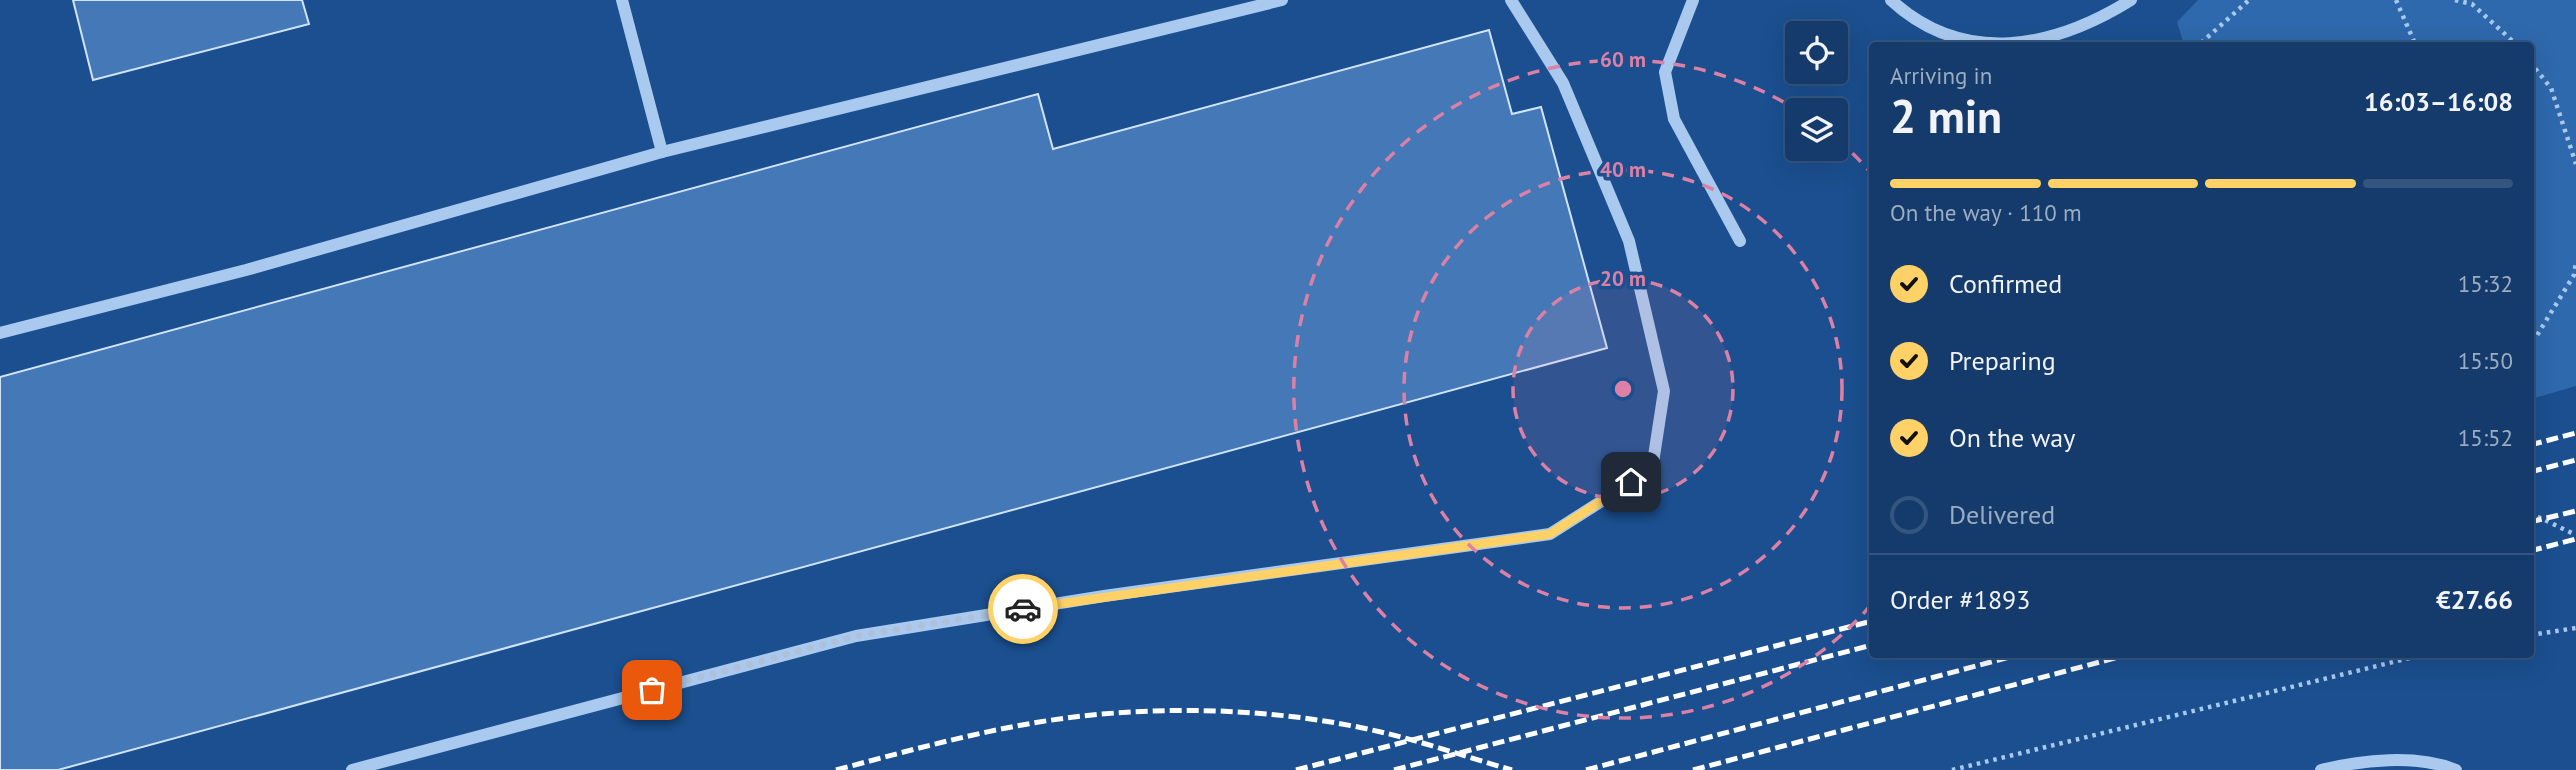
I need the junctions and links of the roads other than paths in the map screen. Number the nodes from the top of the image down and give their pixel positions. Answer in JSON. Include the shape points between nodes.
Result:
{"nodes":[{"id":1,"x":622,"y":0,"type":"edge"},
{"id":2,"x":1282,"y":0,"type":"edge"},
{"id":3,"x":1511,"y":0,"type":"edge"},
{"id":4,"x":1693,"y":0,"type":"edge"},
{"id":5,"x":1891,"y":0,"type":"edge"},
{"id":6,"x":2131,"y":0,"type":"edge"},
{"id":7,"x":1980,"y":42,"type":"edge"},
{"id":8,"x":2025,"y":42,"type":"edge"},
{"id":9,"x":662,"y":152,"type":"junction"},
{"id":10,"x":1740,"y":241,"type":"dead end"},
{"id":11,"x":0,"y":333,"type":"edge"},
{"id":12,"x":352,"y":770,"type":"edge"},
{"id":13,"x":2320,"y":770,"type":"edge"},
{"id":14,"x":2456,"y":770,"type":"edge"}],
"edges":[{"from":1,"to":9,"type":"street"},
{"from":2,"to":9,"type":"street"},
{"from":3,"to":12,"type":"street","via":[[1563,83],[1629,241],[1664,391],[1652,469],[1550,534],[1104,596],[856,636]]},
{"from":4,"to":10,"type":"street","via":[[1665,72],[1674,119]]},
{"from":5,"to":7,"type":"street","via":[[1919,23],[1952,37]]},
{"from":6,"to":8,"type":"street","via":[[2074,30]]},
{"from":9,"to":11,"type":"street","via":[[246,270]]},
{"from":13,"to":14,"type":"street","via":[[2412,761]]}]}
